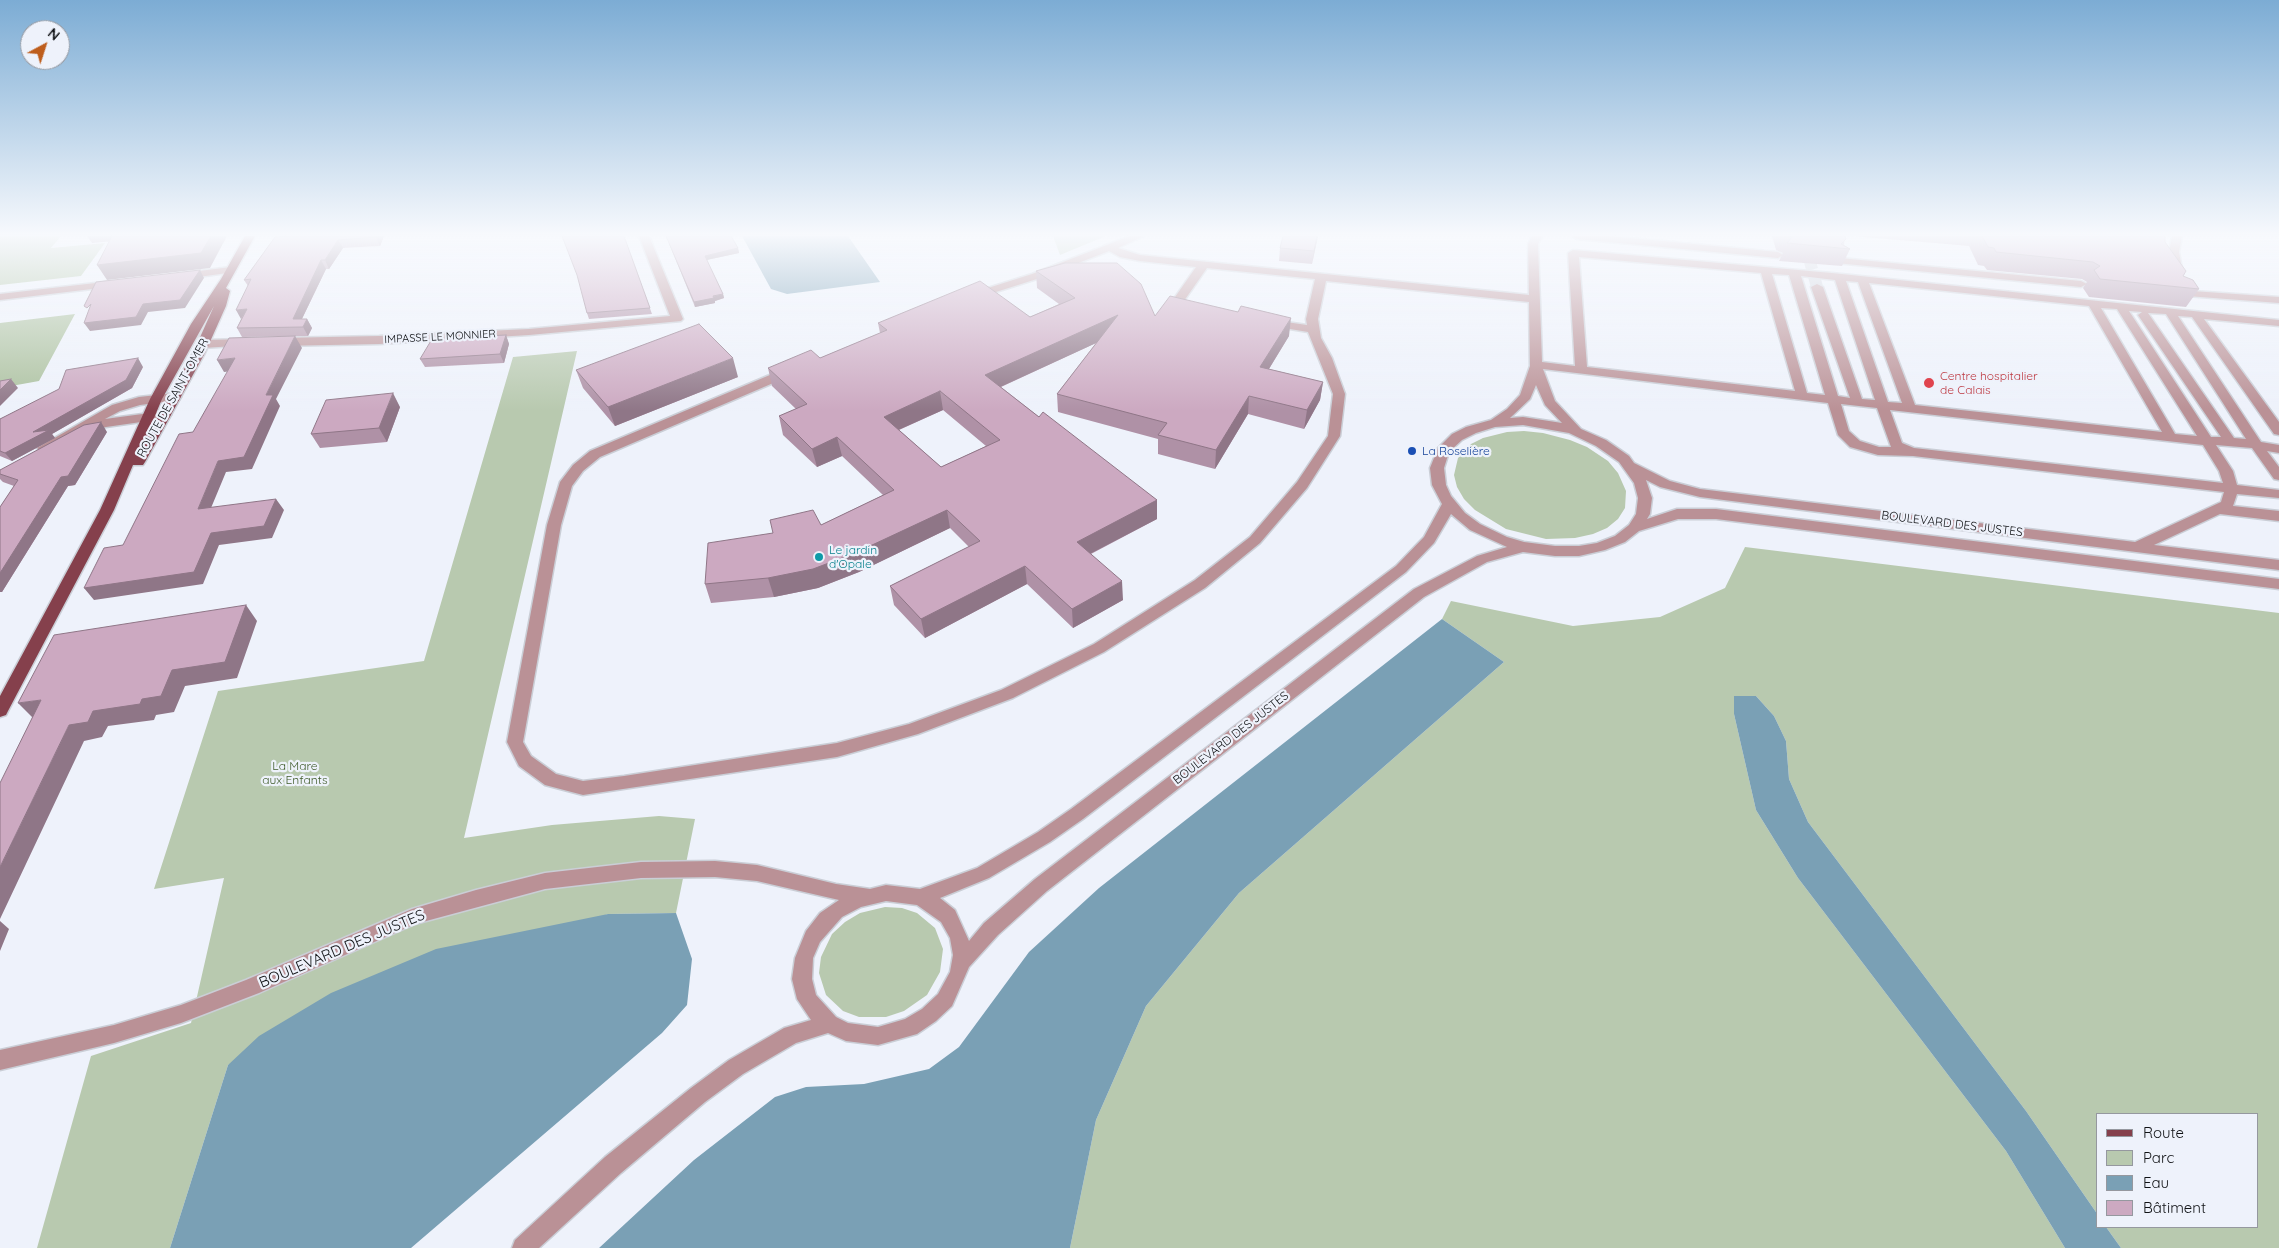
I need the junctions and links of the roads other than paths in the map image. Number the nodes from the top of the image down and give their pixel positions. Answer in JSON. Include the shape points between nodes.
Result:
{"nodes":[{"id":1,"x":24,"y":294,"type":"edge"},
{"id":2,"x":216,"y":294,"type":"edge"},
{"id":3,"x":223,"y":294,"type":"edge"},
{"id":4,"x":668,"y":294,"type":"edge"},
{"id":5,"x":981,"y":294,"type":"edge"},
{"id":6,"x":1183,"y":294,"type":"edge"},
{"id":7,"x":1317,"y":294,"type":"edge"},
{"id":8,"x":1489,"y":294,"type":"edge"},
{"id":9,"x":1535,"y":294,"type":"edge"},
{"id":10,"x":1576,"y":294,"type":"edge"},
{"id":11,"x":1772,"y":294,"type":"edge"},
{"id":12,"x":1800,"y":294,"type":"tunnel mouth"},
{"id":13,"x":1820,"y":294,"type":"tunnel mouth"},
{"id":14,"x":1845,"y":294,"type":"edge"},
{"id":15,"x":1867,"y":294,"type":"edge"},
{"id":16,"x":1995,"y":294,"type":"edge"},
{"id":17,"x":2186,"y":294,"type":"edge"},
{"id":18,"x":0,"y":297,"type":"edge"},
{"id":19,"x":1535,"y":299,"type":"junction"},
{"id":20,"x":2279,"y":300,"type":"edge"},
{"id":21,"x":958,"y":302,"type":"edge"},
{"id":22,"x":2093,"y":304,"type":"junction"},
{"id":23,"x":2121,"y":307,"type":"junction"},
{"id":24,"x":2168,"y":311,"type":"junction"},
{"id":25,"x":1190,"y":313,"type":"edge"},
{"id":26,"x":2195,"y":314,"type":"junction"},
{"id":27,"x":2144,"y":315,"type":"dead end"},
{"id":28,"x":1257,"y":321,"type":"edge"},
{"id":29,"x":2279,"y":323,"type":"edge"},
{"id":30,"x":1313,"y":329,"type":"junction"},
{"id":31,"x":203,"y":344,"type":"junction"},
{"id":32,"x":805,"y":365,"type":"edge"},
{"id":33,"x":1536,"y":365,"type":"junction"},
{"id":34,"x":1581,"y":370,"type":"junction"},
{"id":35,"x":1802,"y":396,"type":"junction"},
{"id":36,"x":175,"y":397,"type":"junction"},
{"id":37,"x":156,"y":399,"type":"junction"},
{"id":38,"x":1832,"y":399,"type":"junction"},
{"id":39,"x":1856,"y":401,"type":"junction"},
{"id":40,"x":1882,"y":404,"type":"junction"},
{"id":41,"x":1910,"y":407,"type":"junction"},
{"id":42,"x":165,"y":415,"type":"junction"},
{"id":43,"x":147,"y":418,"type":"junction"},
{"id":44,"x":1494,"y":423,"type":"junction"},
{"id":45,"x":2279,"y":431,"type":"edge"},
{"id":46,"x":1582,"y":434,"type":"junction"},
{"id":47,"x":2172,"y":437,"type":"junction"},
{"id":48,"x":2206,"y":441,"type":"junction"},
{"id":49,"x":2230,"y":442,"type":"junction"},
{"id":50,"x":2257,"y":446,"type":"junction"},
{"id":51,"x":2279,"y":449,"type":"edge"},
{"id":52,"x":1913,"y":452,"type":"junction"},
{"id":53,"x":1630,"y":466,"type":"junction"},
{"id":54,"x":2279,"y":476,"type":"edge"},
{"id":55,"x":2232,"y":489,"type":"junction"},
{"id":56,"x":2279,"y":494,"type":"edge"},
{"id":57,"x":1449,"y":504,"type":"junction"},
{"id":58,"x":2218,"y":509,"type":"junction"},
{"id":59,"x":107,"y":510,"type":"junction"},
{"id":60,"x":2279,"y":516,"type":"edge"},
{"id":61,"x":1634,"y":528,"type":"junction"},
{"id":62,"x":1523,"y":547,"type":"junction"},
{"id":63,"x":2137,"y":547,"type":"junction"},
{"id":64,"x":2279,"y":565,"type":"edge"},
{"id":65,"x":2279,"y":584,"type":"edge"},
{"id":66,"x":0,"y":711,"type":"edge"},
{"id":67,"x":868,"y":896,"type":"junction"},
{"id":68,"x":920,"y":897,"type":"junction"},
{"id":69,"x":961,"y":963,"type":"junction"},
{"id":70,"x":828,"y":1024,"type":"junction"},
{"id":71,"x":0,"y":1060,"type":"edge"},
{"id":72,"x":523,"y":1248,"type":"edge"}],
"edges":[{"from":1,"to":18,"type":"street"},
{"from":2,"to":37,"type":"main road","name":"ROUTE DE SAINT-OMER"},
{"from":3,"to":31,"type":"main road","name":"ROUTE DE SAINT-OMER"},
{"from":4,"to":31,"type":"street","name":"IMPASSE LE MONNIER","via":[[678,319],[529,332],[379,340]]},
{"from":5,"to":21,"type":"street"},
{"from":6,"to":25,"type":"street","via":[[1172,310]]},
{"from":7,"to":30,"type":"street"},
{"from":8,"to":19,"type":"street"},
{"from":9,"to":19,"type":"street"},
{"from":10,"to":34,"type":"street"},
{"from":11,"to":35,"type":"street"},
{"from":12,"to":38,"type":"street"},
{"from":13,"to":39,"type":"street"},
{"from":14,"to":40,"type":"street"},
{"from":15,"to":41,"type":"street"},
{"from":16,"to":22,"type":"street"},
{"from":17,"to":20,"type":"street"},
{"from":19,"to":33,"type":"street"},
{"from":22,"to":23,"type":"street"},
{"from":22,"to":47,"type":"street"},
{"from":23,"to":24,"type":"street"},
{"from":23,"to":48,"type":"street"},
{"from":24,"to":26,"type":"street"},
{"from":24,"to":50,"type":"street"},
{"from":26,"to":29,"type":"street"},
{"from":26,"to":45,"type":"street"},
{"from":27,"to":49,"type":"street"},
{"from":28,"to":30,"type":"street"},
{"from":30,"to":32,"type":"street","via":[[1340,394],[1334,436],[1302,485],[1256,540],[1200,584],[1099,648],[1007,694],[912,730],[837,750],[583,788],[551,780],[525,761],[515,742],[554,525],[565,485],[595,454]]},
{"from":31,"to":36,"type":"main road","name":"ROUTE DE SAINT-OMER"},
{"from":33,"to":34,"type":"street"},
{"from":33,"to":44,"type":"street","via":[[1526,396],[1511,412]]},
{"from":33,"to":46,"type":"street","via":[[1549,402]]},
{"from":34,"to":35,"type":"street"},
{"from":35,"to":38,"type":"street"},
{"from":36,"to":37,"type":"street"},
{"from":36,"to":42,"type":"main road","name":"ROUTE DE SAINT-OMER"},
{"from":37,"to":43,"type":"main road","name":"ROUTE DE SAINT-OMER"},
{"from":37,"to":43,"type":"street","via":[[107,412],[29,458],[96,425]]},
{"from":38,"to":39,"type":"street"},
{"from":38,"to":52,"type":"street","via":[[1842,432],[1855,444],[1878,451]]},
{"from":39,"to":40,"type":"street"},
{"from":40,"to":41,"type":"street"},
{"from":40,"to":52,"type":"street","via":[[1896,445]]},
{"from":41,"to":47,"type":"street"},
{"from":42,"to":43,"type":"street"},
{"from":42,"to":59,"type":"main road","name":"ROUTE DE SAINT-OMER"},
{"from":43,"to":59,"type":"main road","name":"ROUTE DE SAINT-OMER"},
{"from":44,"to":46,"type":"street","via":[[1533,422]]},
{"from":44,"to":57,"type":"street","via":[[1457,437],[1440,456],[1438,479]]},
{"from":46,"to":53,"type":"street","via":[[1610,448]]},
{"from":47,"to":48,"type":"street"},
{"from":48,"to":49,"type":"street"},
{"from":48,"to":55,"type":"street","via":[[2226,471]]},
{"from":49,"to":50,"type":"street"},
{"from":50,"to":51,"type":"street"},
{"from":50,"to":54,"type":"street"},
{"from":52,"to":55,"type":"street"},
{"from":53,"to":61,"type":"street","via":[[1641,482],[1645,498],[1643,514]]},
{"from":53,"to":63,"type":"street","name":"BOULEVARD DES JUSTES","via":[[1665,484],[1700,493]]},
{"from":55,"to":56,"type":"street"},
{"from":55,"to":58,"type":"street","via":[[2227,505]]},
{"from":57,"to":62,"type":"street","via":[[1475,527]]},
{"from":57,"to":68,"type":"street","via":[[1429,540],[1401,568],[1077,814],[1044,838],[990,869]]},
{"from":58,"to":60,"type":"street"},
{"from":58,"to":63,"type":"street"},
{"from":59,"to":66,"type":"main road","name":"ROUTE DE SAINT-OMER"},
{"from":61,"to":62,"type":"street","via":[[1620,539],[1590,549],[1556,552]]},
{"from":61,"to":65,"type":"street","name":"BOULEVARD DES JUSTES","via":[[1677,514],[1716,514]]},
{"from":62,"to":69,"type":"street","name":"BOULEVARD DES JUSTES","via":[[1482,559],[1419,593],[1041,885],[991,929]]},
{"from":63,"to":64,"type":"street","name":"BOULEVARD DES JUSTES"},
{"from":67,"to":68,"type":"street","via":[[894,892]]},
{"from":67,"to":70,"type":"street","via":[[846,905],[827,919],[813,937],[804,958],[802,979],[807,999]]},
{"from":67,"to":71,"type":"street","name":"BOULEVARD DES JUSTES","via":[[836,892],[757,873],[715,869],[641,870],[545,880],[412,917],[252,987],[181,1014],[114,1034]]},
{"from":68,"to":69,"type":"street","via":[[935,905],[953,923],[960,938]]},
{"from":69,"to":70,"type":"street","via":[[945,1000],[910,1027],[889,1034],[867,1036]]},
{"from":70,"to":72,"type":"street","via":[[791,1035],[736,1067],[613,1165]]}]}
